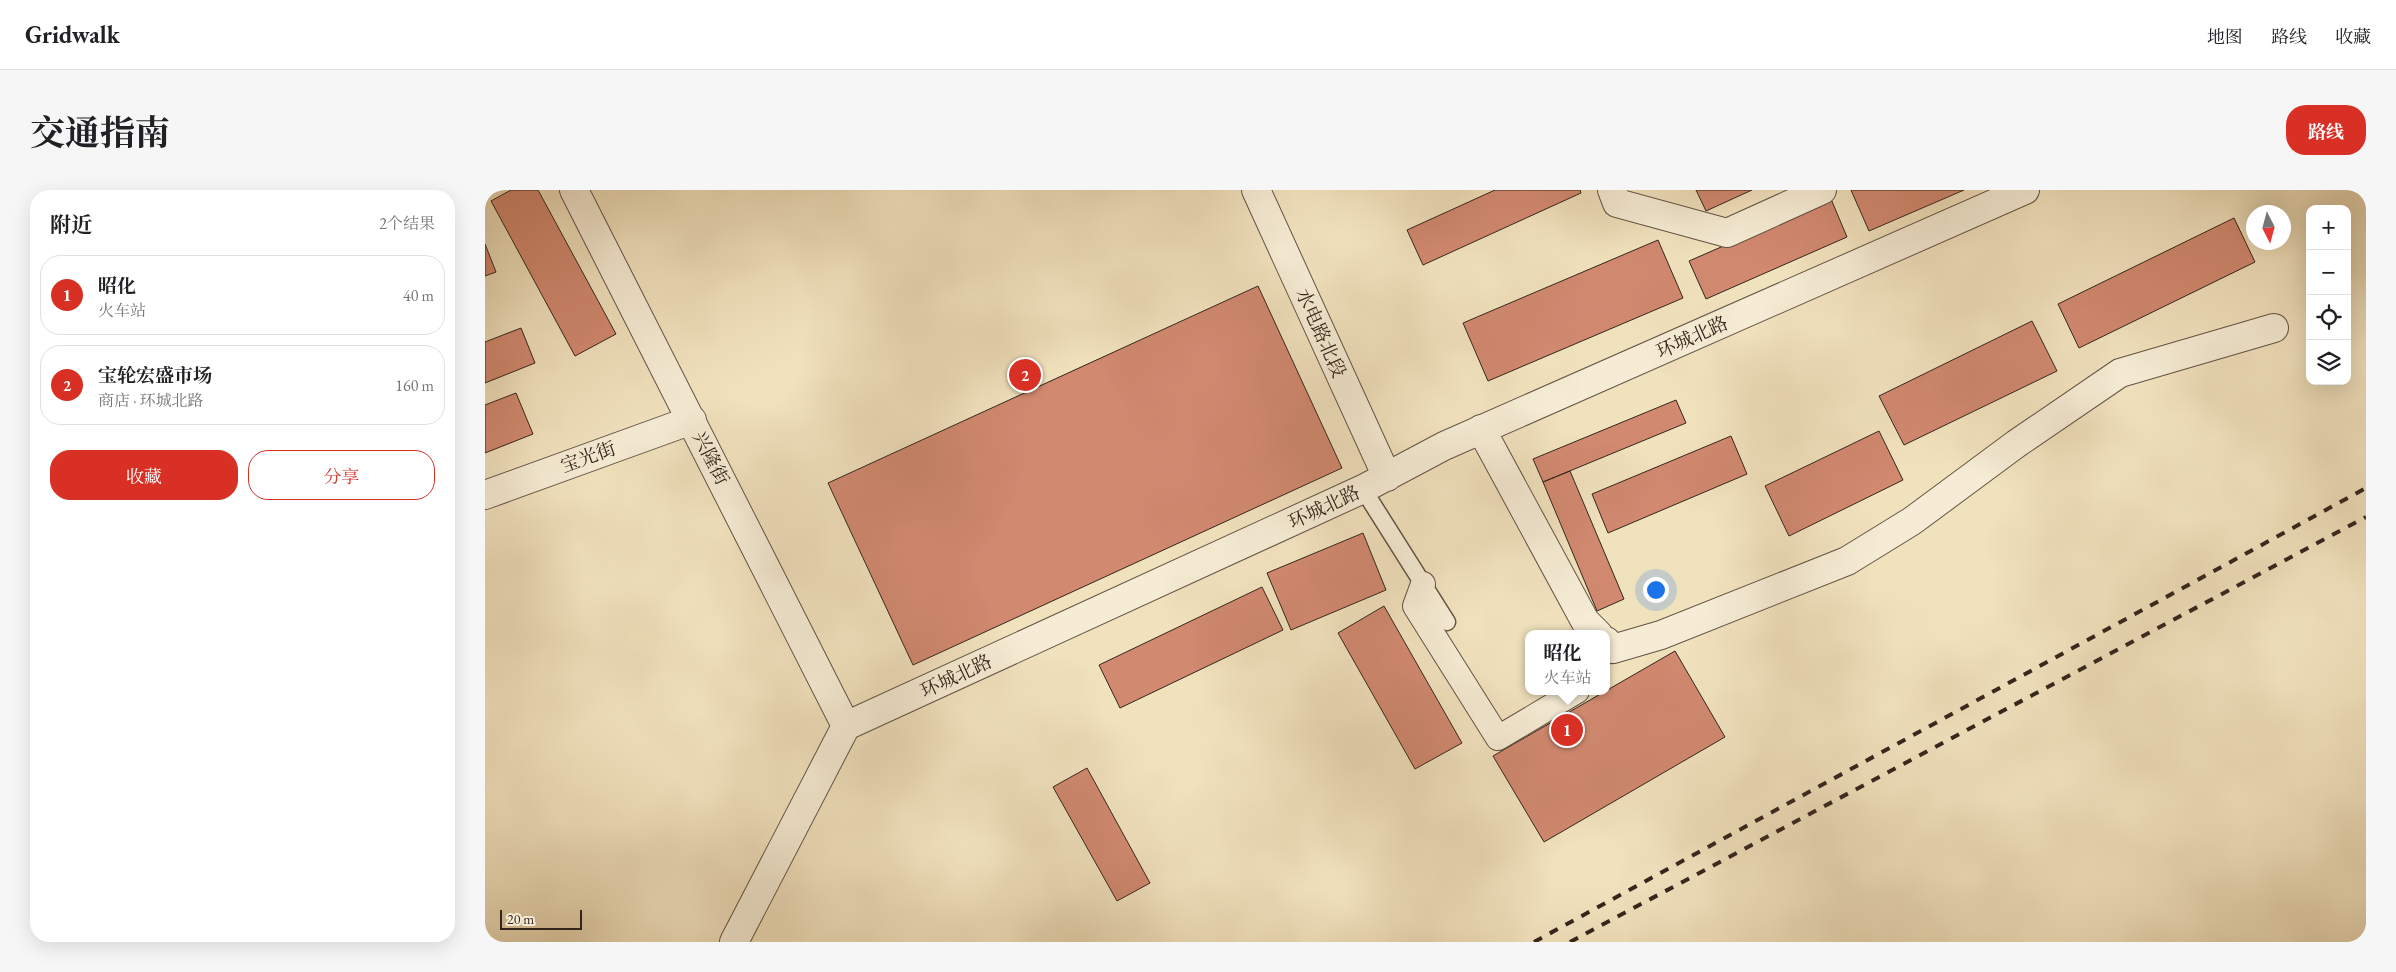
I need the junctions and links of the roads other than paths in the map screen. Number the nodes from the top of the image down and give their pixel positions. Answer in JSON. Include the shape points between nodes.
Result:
{"nodes":[{"id":1,"x":574,"y":190,"type":"edge"},
{"id":2,"x":1256,"y":190,"type":"edge"},
{"id":3,"x":1612,"y":190,"type":"edge"},
{"id":4,"x":1823,"y":190,"type":"edge"},
{"id":5,"x":2025,"y":190,"type":"edge"},
{"id":6,"x":2274,"y":328,"type":"dead end"},
{"id":7,"x":691,"y":420,"type":"junction"},
{"id":8,"x":1481,"y":429,"type":"junction"},
{"id":9,"x":1387,"y":477,"type":"junction"},
{"id":10,"x":1363,"y":489,"type":"junction"},
{"id":11,"x":485,"y":494,"type":"edge"},
{"id":12,"x":1423,"y":584,"type":"junction"},
{"id":13,"x":1447,"y":622,"type":"dead end"},
{"id":14,"x":1594,"y":630,"type":"edge"},
{"id":15,"x":1610,"y":646,"type":"edge"},
{"id":16,"x":1570,"y":695,"type":"edge"},
{"id":17,"x":847,"y":726,"type":"junction"},
{"id":18,"x":734,"y":942,"type":"edge"}],
"edges":[{"from":1,"to":7,"type":"street","name":"兴隆街"},
{"from":2,"to":9,"type":"street","name":"水电路北段"},
{"from":3,"to":4,"type":"street","via":[[1617,203],[1727,233]]},
{"from":5,"to":8,"type":"street","name":"环城北路"},
{"from":6,"to":15,"type":"street","via":[[2121,373],[2017,444],[1912,522],[1847,561],[1661,635],[1613,649]]},
{"from":7,"to":11,"type":"street","name":"宝光街"},
{"from":7,"to":17,"type":"street","name":"兴隆街"},
{"from":8,"to":9,"type":"street","name":"环城北路"},
{"from":8,"to":14,"type":"street","via":[[1585,621]]},
{"from":9,"to":10,"type":"street","name":"环城北路"},
{"from":10,"to":12,"type":"lane"},
{"from":10,"to":17,"type":"street","name":"环城北路"},
{"from":12,"to":13,"type":"lane"},
{"from":12,"to":16,"type":"street","via":[[1415,606],[1498,738]]},
{"from":17,"to":18,"type":"street"}]}
